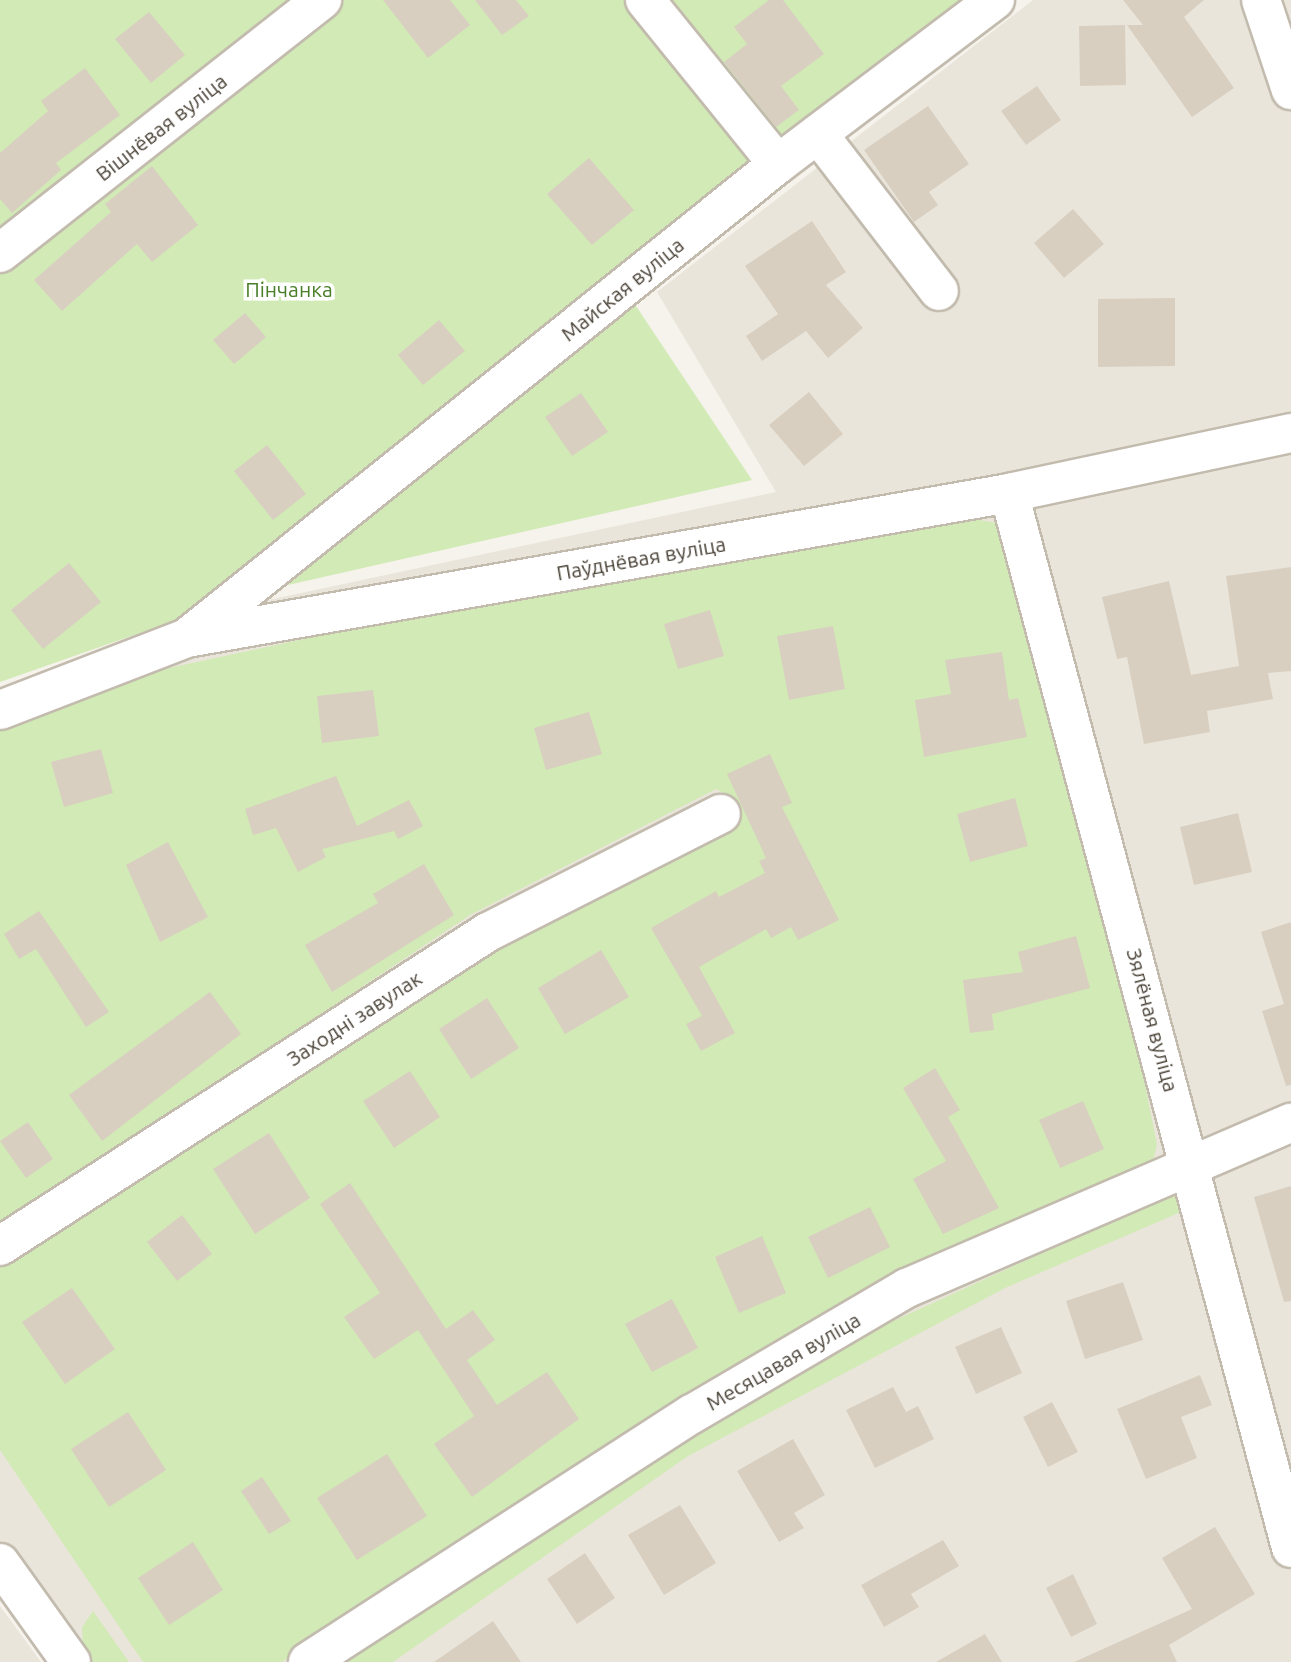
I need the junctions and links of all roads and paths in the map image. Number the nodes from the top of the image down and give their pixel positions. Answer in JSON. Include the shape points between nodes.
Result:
{"nodes":[{"id":1,"x":322,"y":0,"type":"edge"},
{"id":2,"x":645,"y":0,"type":"edge"},
{"id":3,"x":995,"y":0,"type":"edge"},
{"id":4,"x":1262,"y":0,"type":"edge"},
{"id":5,"x":1291,"y":90,"type":"edge"},
{"id":6,"x":818,"y":134,"type":"junction"},
{"id":7,"x":778,"y":164,"type":"junction"},
{"id":8,"x":0,"y":253,"type":"edge"},
{"id":9,"x":939,"y":291,"type":"dead end"},
{"id":10,"x":1291,"y":433,"type":"edge"},
{"id":11,"x":1009,"y":493,"type":"junction"},
{"id":12,"x":187,"y":638,"type":"junction"},
{"id":13,"x":0,"y":710,"type":"edge"},
{"id":14,"x":721,"y":814,"type":"dead end"},
{"id":15,"x":1291,"y":1123,"type":"edge"},
{"id":16,"x":1192,"y":1164,"type":"junction"},
{"id":17,"x":0,"y":1245,"type":"edge"},
{"id":18,"x":1291,"y":1548,"type":"edge"},
{"id":19,"x":0,"y":1563,"type":"edge"},
{"id":20,"x":71,"y":1662,"type":"edge"},
{"id":21,"x":308,"y":1662,"type":"edge"}],
"edges":[{"from":1,"to":8,"type":"street","name":"Вішнёвая вуліца"},
{"from":2,"to":7,"type":"street"},
{"from":3,"to":6,"type":"street","name":"Майская вуліца"},
{"from":4,"to":5,"type":"street"},
{"from":6,"to":7,"type":"street","name":"Майская вуліца"},
{"from":6,"to":9,"type":"street"},
{"from":7,"to":12,"type":"street","name":"Майская вуліца"},
{"from":10,"to":11,"type":"street","name":"Паўднёвая вуліца","via":[[1175,452]]},
{"from":11,"to":12,"type":"street","name":"Паўднёвая вуліца"},
{"from":11,"to":16,"type":"street","name":"Зялёная вуліца"},
{"from":12,"to":13,"type":"street","name":"Паўднёвая вуліца"},
{"from":14,"to":17,"type":"street","name":"Заходні завулак","via":[[488,932]]},
{"from":15,"to":16,"type":"street","name":"Месяцавая вуліца"},
{"from":16,"to":18,"type":"street","name":"Зялёная вуліца"},
{"from":16,"to":21,"type":"street","name":"Месяцавая вуліца","via":[[907,1288],[692,1414]]},
{"from":19,"to":20,"type":"street"}]}
